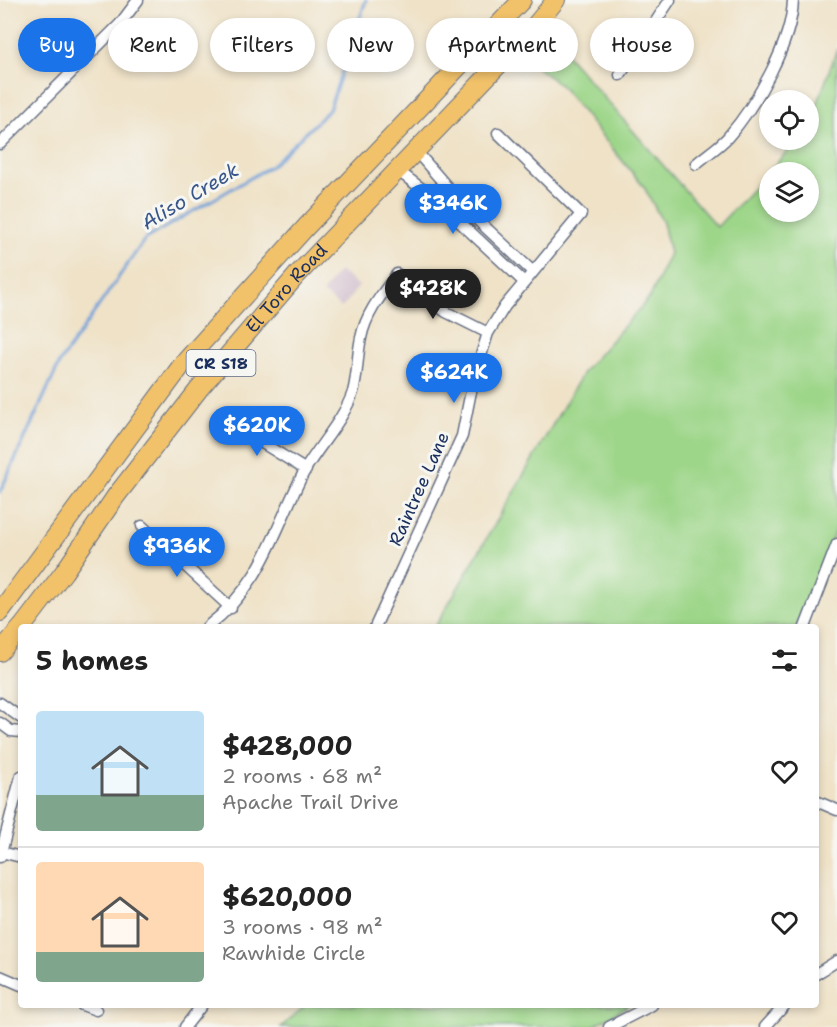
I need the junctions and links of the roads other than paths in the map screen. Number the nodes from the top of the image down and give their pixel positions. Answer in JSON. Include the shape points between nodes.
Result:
{"nodes":[{"id":1,"x":138,"y":0,"type":"edge"},
{"id":2,"x":522,"y":0,"type":"edge"},
{"id":3,"x":556,"y":0,"type":"edge"},
{"id":4,"x":670,"y":0,"type":"edge"},
{"id":5,"x":793,"y":0,"type":"edge"},
{"id":6,"x":620,"y":75,"type":"dead end"},
{"id":7,"x":498,"y":133,"type":"dead end"},
{"id":8,"x":0,"y":144,"type":"edge"},
{"id":9,"x":416,"y":152,"type":"junction"},
{"id":10,"x":696,"y":165,"type":"dead end"},
{"id":11,"x":397,"y":170,"type":"junction"},
{"id":12,"x":454,"y":196,"type":"junction"},
{"id":13,"x":443,"y":206,"type":"junction"},
{"id":14,"x":500,"y":241,"type":"junction"},
{"id":15,"x":491,"y":250,"type":"junction"},
{"id":16,"x":532,"y":271,"type":"junction"},
{"id":17,"x":524,"y":282,"type":"junction"},
{"id":18,"x":488,"y":333,"type":"junction"},
{"id":19,"x":230,"y":415,"type":"dead end"},
{"id":20,"x":306,"y":470,"type":"junction"},
{"id":21,"x":142,"y":526,"type":"dead end"},
{"id":22,"x":837,"y":544,"type":"edge"},
{"id":23,"x":231,"y":608,"type":"junction"},
{"id":24,"x":0,"y":612,"type":"edge"},
{"id":25,"x":23,"y":624,"type":"edge"},
{"id":26,"x":211,"y":624,"type":"edge"},
{"id":27,"x":376,"y":624,"type":"edge"},
{"id":28,"x":806,"y":624,"type":"edge"},
{"id":29,"x":18,"y":631,"type":"edge"},
{"id":30,"x":0,"y":652,"type":"edge"},
{"id":31,"x":2,"y":709,"type":"edge"},
{"id":32,"x":18,"y":717,"type":"edge"},
{"id":33,"x":0,"y":723,"type":"edge"},
{"id":34,"x":18,"y":732,"type":"edge"},
{"id":35,"x":18,"y":788,"type":"edge"},
{"id":36,"x":819,"y":802,"type":"edge"},
{"id":37,"x":837,"y":810,"type":"edge"},
{"id":38,"x":1,"y":855,"type":"edge"},
{"id":39,"x":18,"y":857,"type":"edge"},
{"id":40,"x":837,"y":961,"type":"edge"},
{"id":41,"x":819,"y":972,"type":"edge"},
{"id":42,"x":0,"y":976,"type":"edge"},
{"id":43,"x":18,"y":985,"type":"edge"},
{"id":44,"x":90,"y":1008,"type":"edge"},
{"id":45,"x":200,"y":1008,"type":"edge"},
{"id":46,"x":646,"y":1008,"type":"edge"},
{"id":47,"x":782,"y":1008,"type":"edge"},
{"id":48,"x":96,"y":1010,"type":"dead end"},
{"id":49,"x":185,"y":1027,"type":"edge"},
{"id":50,"x":609,"y":1027,"type":"edge"},
{"id":51,"x":765,"y":1027,"type":"edge"}],
"edges":[{"from":1,"to":8,"type":"street","via":[[120,24]]},
{"from":2,"to":24,"type":"main road","name":"El Toro Road","via":[[306,227],[182,365]]},
{"from":3,"to":9,"type":"main road","name":"El Toro Road","number":"CR S18"},
{"from":4,"to":6,"type":"street"},
{"from":5,"to":10,"type":"street","via":[[780,50],[758,95],[727,137]]},
{"from":7,"to":16,"type":"street","name":"Raintree Lane","via":[[581,214]]},
{"from":9,"to":11,"type":"main road","name":"El Toro Road","number":"CR S18"},
{"from":9,"to":12,"type":"street"},
{"from":11,"to":13,"type":"street"},
{"from":11,"to":25,"type":"main road","name":"El Toro Road","number":"CR S18","via":[[297,275],[199,389]]},
{"from":12,"to":13,"type":"street"},
{"from":12,"to":14,"type":"street"},
{"from":13,"to":15,"type":"street"},
{"from":14,"to":15,"type":"street"},
{"from":14,"to":16,"type":"street"},
{"from":15,"to":17,"type":"street"},
{"from":16,"to":17,"type":"street","name":"Raintree Lane"},
{"from":17,"to":18,"type":"street","name":"Raintree Lane"},
{"from":18,"to":20,"type":"street","via":[[446,312],[397,274],[374,304],[361,336],[348,404]]},
{"from":18,"to":27,"type":"street","name":"Raintree Lane","via":[[462,436]]},
{"from":19,"to":20,"type":"street","via":[[264,444]]},
{"from":20,"to":23,"type":"street","via":[[267,554],[250,585]]},
{"from":21,"to":23,"type":"street"},
{"from":22,"to":28,"type":"street"},
{"from":23,"to":26,"type":"street"},
{"from":29,"to":30,"type":"main road","name":"El Toro Road","number":"CR S18"},
{"from":31,"to":32,"type":"street"},
{"from":33,"to":34,"type":"street"},
{"from":35,"to":38,"type":"street"},
{"from":36,"to":37,"type":"street"},
{"from":38,"to":39,"type":"street"},
{"from":40,"to":41,"type":"street"},
{"from":42,"to":43,"type":"street"},
{"from":44,"to":48,"type":"street"},
{"from":45,"to":49,"type":"street"},
{"from":46,"to":50,"type":"street"},
{"from":47,"to":51,"type":"street"}]}
